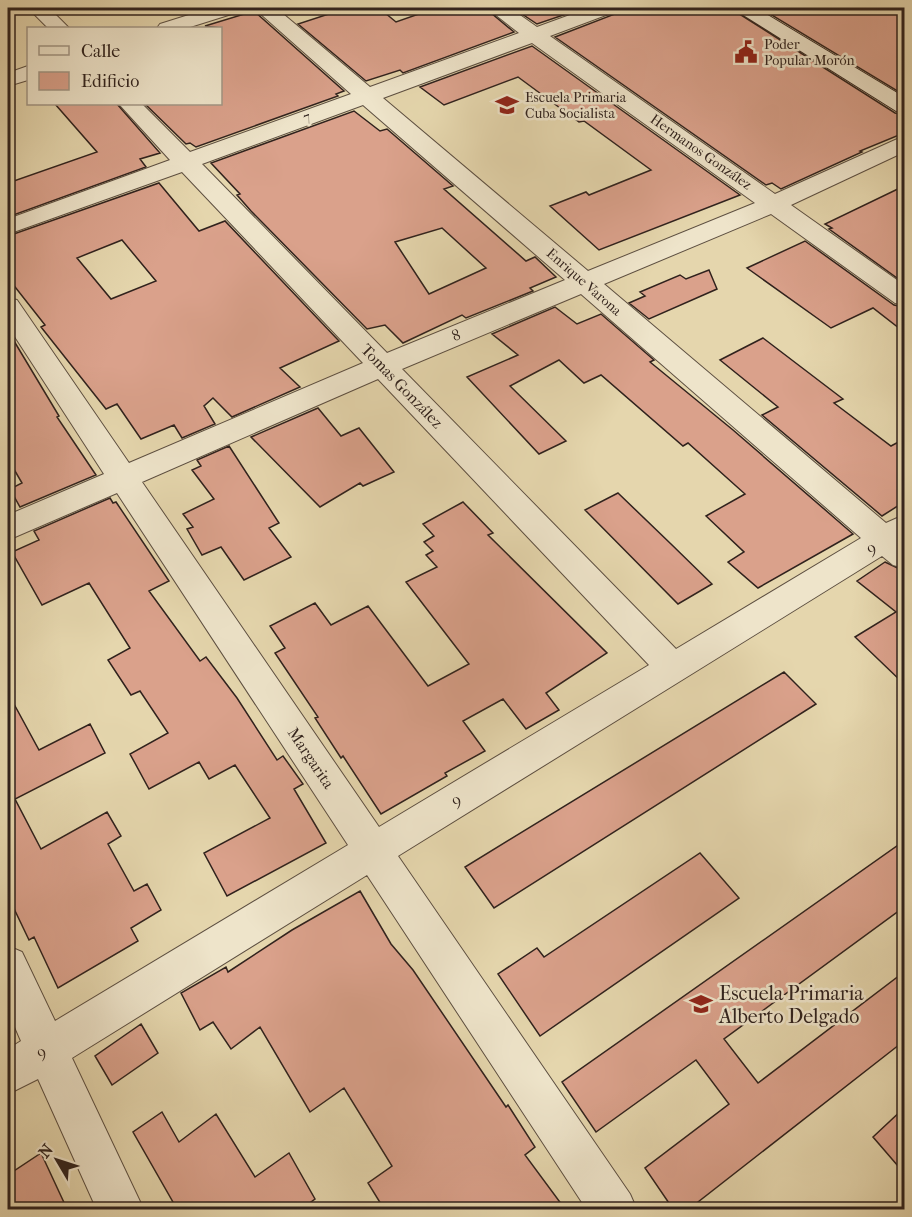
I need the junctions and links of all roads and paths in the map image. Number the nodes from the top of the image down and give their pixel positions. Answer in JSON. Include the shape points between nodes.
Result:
{"nodes":[{"id":1,"x":38,"y":8,"type":"edge"},
{"id":2,"x":231,"y":8,"type":"edge"},
{"id":3,"x":264,"y":8,"type":"edge"},
{"id":4,"x":497,"y":8,"type":"edge"},
{"id":5,"x":607,"y":8,"type":"edge"},
{"id":6,"x":742,"y":8,"type":"edge"},
{"id":7,"x":57,"y":27,"type":"edge"},
{"id":8,"x":170,"y":27,"type":"edge"},
{"id":9,"x":534,"y":34,"type":"junction"},
{"id":10,"x":27,"y":73,"type":"edge"},
{"id":11,"x":8,"y":80,"type":"edge"},
{"id":12,"x":367,"y":95,"type":"junction"},
{"id":13,"x":131,"y":105,"type":"edge"},
{"id":14,"x":904,"y":106,"type":"edge"},
{"id":15,"x":904,"y":143,"type":"edge"},
{"id":16,"x":186,"y":161,"type":"junction"},
{"id":17,"x":774,"y":204,"type":"junction"},
{"id":18,"x":8,"y":227,"type":"edge"},
{"id":19,"x":583,"y":282,"type":"junction"},
{"id":20,"x":904,"y":297,"type":"edge"},
{"id":21,"x":8,"y":306,"type":"edge"},
{"id":22,"x":382,"y":366,"type":"junction"},
{"id":23,"x":123,"y":478,"type":"junction"},
{"id":24,"x":8,"y":528,"type":"edge"},
{"id":25,"x":898,"y":541,"type":"edge"},
{"id":26,"x":673,"y":668,"type":"junction"},
{"id":27,"x":373,"y":850,"type":"junction"},
{"id":28,"x":8,"y":966,"type":"edge"},
{"id":29,"x":46,"y":1049,"type":"junction"},
{"id":30,"x":8,"y":1073,"type":"edge"},
{"id":31,"x":121,"y":1209,"type":"edge"},
{"id":32,"x":614,"y":1209,"type":"edge"}],
"edges":[{"from":1,"to":7,"type":"street"},
{"from":2,"to":8,"type":"street"},
{"from":3,"to":12,"type":"street","name":"Enrique Varona"},
{"from":4,"to":9,"type":"street","name":"Hermanos González"},
{"from":5,"to":9,"type":"street","name":"7"},
{"from":6,"to":14,"type":"street"},
{"from":9,"to":12,"type":"street","name":"7"},
{"from":9,"to":17,"type":"street","name":"Hermanos González"},
{"from":10,"to":11,"type":"street"},
{"from":12,"to":16,"type":"street","name":"7"},
{"from":12,"to":19,"type":"street","name":"Enrique Varona"},
{"from":13,"to":16,"type":"street","name":"Tomas González"},
{"from":15,"to":17,"type":"street","name":"8"},
{"from":16,"to":18,"type":"street","name":"7"},
{"from":16,"to":22,"type":"street","name":"Tomas González"},
{"from":17,"to":19,"type":"street","name":"8"},
{"from":17,"to":20,"type":"street","name":"Hermanos González"},
{"from":19,"to":22,"type":"street","name":"8"},
{"from":19,"to":25,"type":"street","name":"Enrique Varona"},
{"from":21,"to":23,"type":"street","name":"Margarita"},
{"from":22,"to":23,"type":"street","name":"8"},
{"from":22,"to":26,"type":"street","name":"Tomas González"},
{"from":23,"to":24,"type":"street","name":"8"},
{"from":23,"to":27,"type":"street","name":"Margarita"},
{"from":25,"to":26,"type":"street","name":"9"},
{"from":26,"to":27,"type":"street","name":"9"},
{"from":27,"to":29,"type":"street","name":"9"},
{"from":27,"to":32,"type":"street","name":"Margarita"},
{"from":28,"to":29,"type":"street"},
{"from":29,"to":30,"type":"street","name":"9"},
{"from":29,"to":31,"type":"street"}]}
